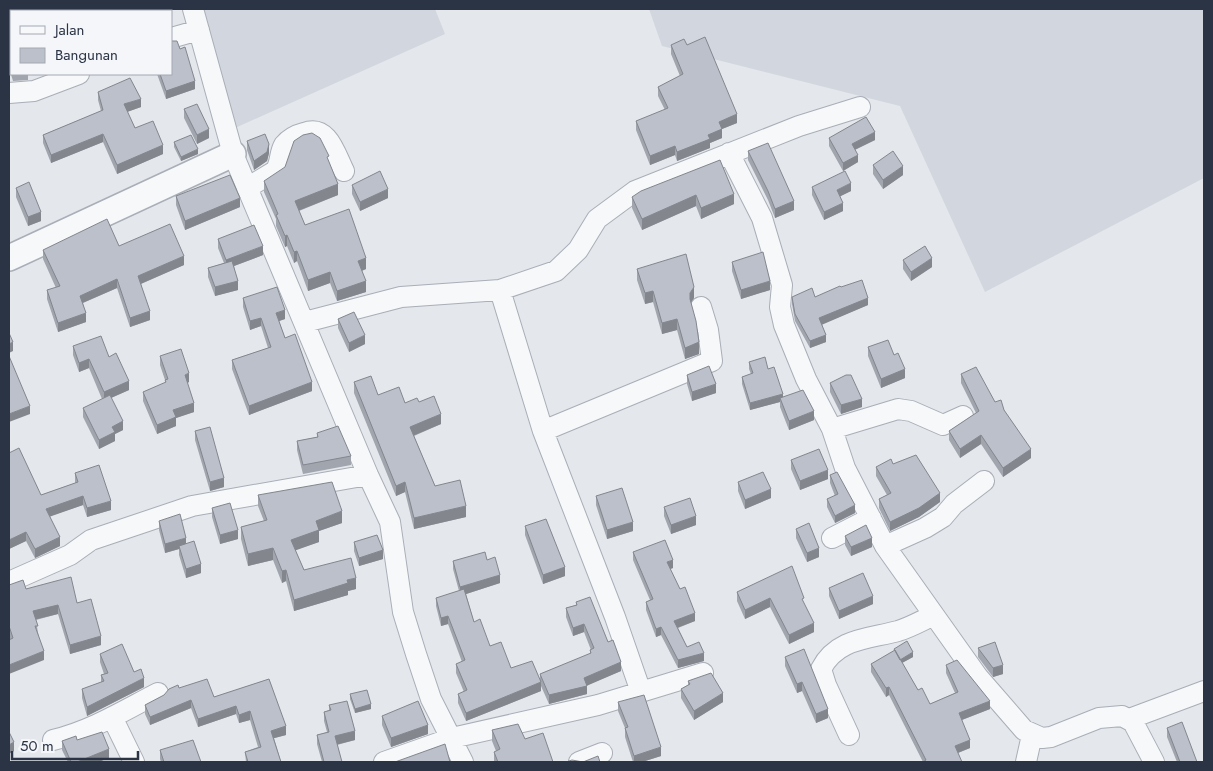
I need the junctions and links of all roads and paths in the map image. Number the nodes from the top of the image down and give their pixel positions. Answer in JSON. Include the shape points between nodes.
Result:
{"nodes":[{"id":1,"x":193,"y":9,"type":"edge"},
{"id":2,"x":198,"y":30,"type":"junction"},
{"id":3,"x":172,"y":38,"type":"edge"},
{"id":4,"x":76,"y":75,"type":"edge"},
{"id":5,"x":9,"y":93,"type":"edge"},
{"id":6,"x":860,"y":107,"type":"dead end"},
{"id":7,"x":729,"y":153,"type":"junction"},
{"id":8,"x":233,"y":154,"type":"junction"},
{"id":9,"x":344,"y":171,"type":"dead end"},
{"id":10,"x":248,"y":188,"type":"junction"},
{"id":11,"x":9,"y":258,"type":"edge"},
{"id":12,"x":500,"y":290,"type":"junction"},
{"id":13,"x":702,"y":308,"type":"dead end"},
{"id":14,"x":305,"y":322,"type":"junction"},
{"id":15,"x":963,"y":416,"type":"dead end"},
{"id":16,"x":832,"y":429,"type":"junction"},
{"id":17,"x":543,"y":430,"type":"junction"},
{"id":18,"x":368,"y":476,"type":"junction"},
{"id":19,"x":984,"y":481,"type":"dead end"},
{"id":20,"x":871,"y":518,"type":"junction"},
{"id":21,"x":832,"y":538,"type":"dead end"},
{"id":22,"x":885,"y":546,"type":"junction"},
{"id":23,"x":9,"y":582,"type":"edge"},
{"id":24,"x":934,"y":615,"type":"junction"},
{"id":25,"x":703,"y":673,"type":"dead end"},
{"id":26,"x":641,"y":692,"type":"junction"},
{"id":27,"x":1204,"y":692,"type":"edge"},
{"id":28,"x":158,"y":693,"type":"dead end"},
{"id":29,"x":112,"y":717,"type":"junction"},
{"id":30,"x":1129,"y":719,"type":"junction"},
{"id":31,"x":849,"y":735,"type":"dead end"},
{"id":32,"x":1032,"y":735,"type":"junction"},
{"id":33,"x":452,"y":738,"type":"junction"},
{"id":34,"x":53,"y":740,"type":"dead end"},
{"id":35,"x":602,"y":753,"type":"dead end"},
{"id":36,"x":1021,"y":760,"type":"edge"},
{"id":37,"x":134,"y":762,"type":"edge"},
{"id":38,"x":384,"y":762,"type":"edge"},
{"id":39,"x":463,"y":762,"type":"edge"},
{"id":40,"x":579,"y":762,"type":"edge"},
{"id":41,"x":1154,"y":762,"type":"edge"}],
"edges":[{"from":1,"to":2,"type":"street"},
{"from":2,"to":3,"type":"street"},
{"from":2,"to":8,"type":"street"},
{"from":4,"to":5,"type":"street","via":[[34,91]]},
{"from":6,"to":7,"type":"street"},
{"from":7,"to":12,"type":"street","via":[[634,191],[597,219],[578,250],[556,271]]},
{"from":7,"to":16,"type":"street","via":[[762,218],[782,285],[780,308],[784,325],[806,379]]},
{"from":8,"to":10,"type":"street"},
{"from":8,"to":11,"type":"street"},
{"from":9,"to":10,"type":"street","via":[[327,137],[322,132],[311,130],[287,141],[275,171]]},
{"from":10,"to":14,"type":"street"},
{"from":12,"to":14,"type":"street","via":[[401,297]]},
{"from":12,"to":17,"type":"street"},
{"from":13,"to":17,"type":"street","via":[[712,360]]},
{"from":14,"to":18,"type":"street"},
{"from":15,"to":16,"type":"street","via":[[943,425],[911,411],[898,410]]},
{"from":16,"to":20,"type":"street","via":[[845,468]]},
{"from":17,"to":26,"type":"street"},
{"from":18,"to":23,"type":"street","via":[[192,506],[91,540],[70,555]]},
{"from":18,"to":33,"type":"street","via":[[390,522],[403,612],[416,654],[431,699]]},
{"from":19,"to":22,"type":"street","via":[[926,528]]},
{"from":20,"to":21,"type":"street"},
{"from":20,"to":22,"type":"street"},
{"from":22,"to":24,"type":"street"},
{"from":24,"to":31,"type":"street","via":[[899,631],[846,643],[824,663],[821,669],[826,686]]},
{"from":24,"to":32,"type":"street","via":[[1008,714]]},
{"from":25,"to":26,"type":"street"},
{"from":26,"to":33,"type":"street"},
{"from":27,"to":30,"type":"street"},
{"from":28,"to":29,"type":"street"},
{"from":29,"to":34,"type":"street","via":[[80,734]]},
{"from":29,"to":37,"type":"street"},
{"from":30,"to":32,"type":"street","via":[[1110,716],[1051,737]]},
{"from":30,"to":41,"type":"street"},
{"from":32,"to":36,"type":"street"},
{"from":33,"to":38,"type":"street"},
{"from":33,"to":39,"type":"street"},
{"from":35,"to":40,"type":"street"}]}
